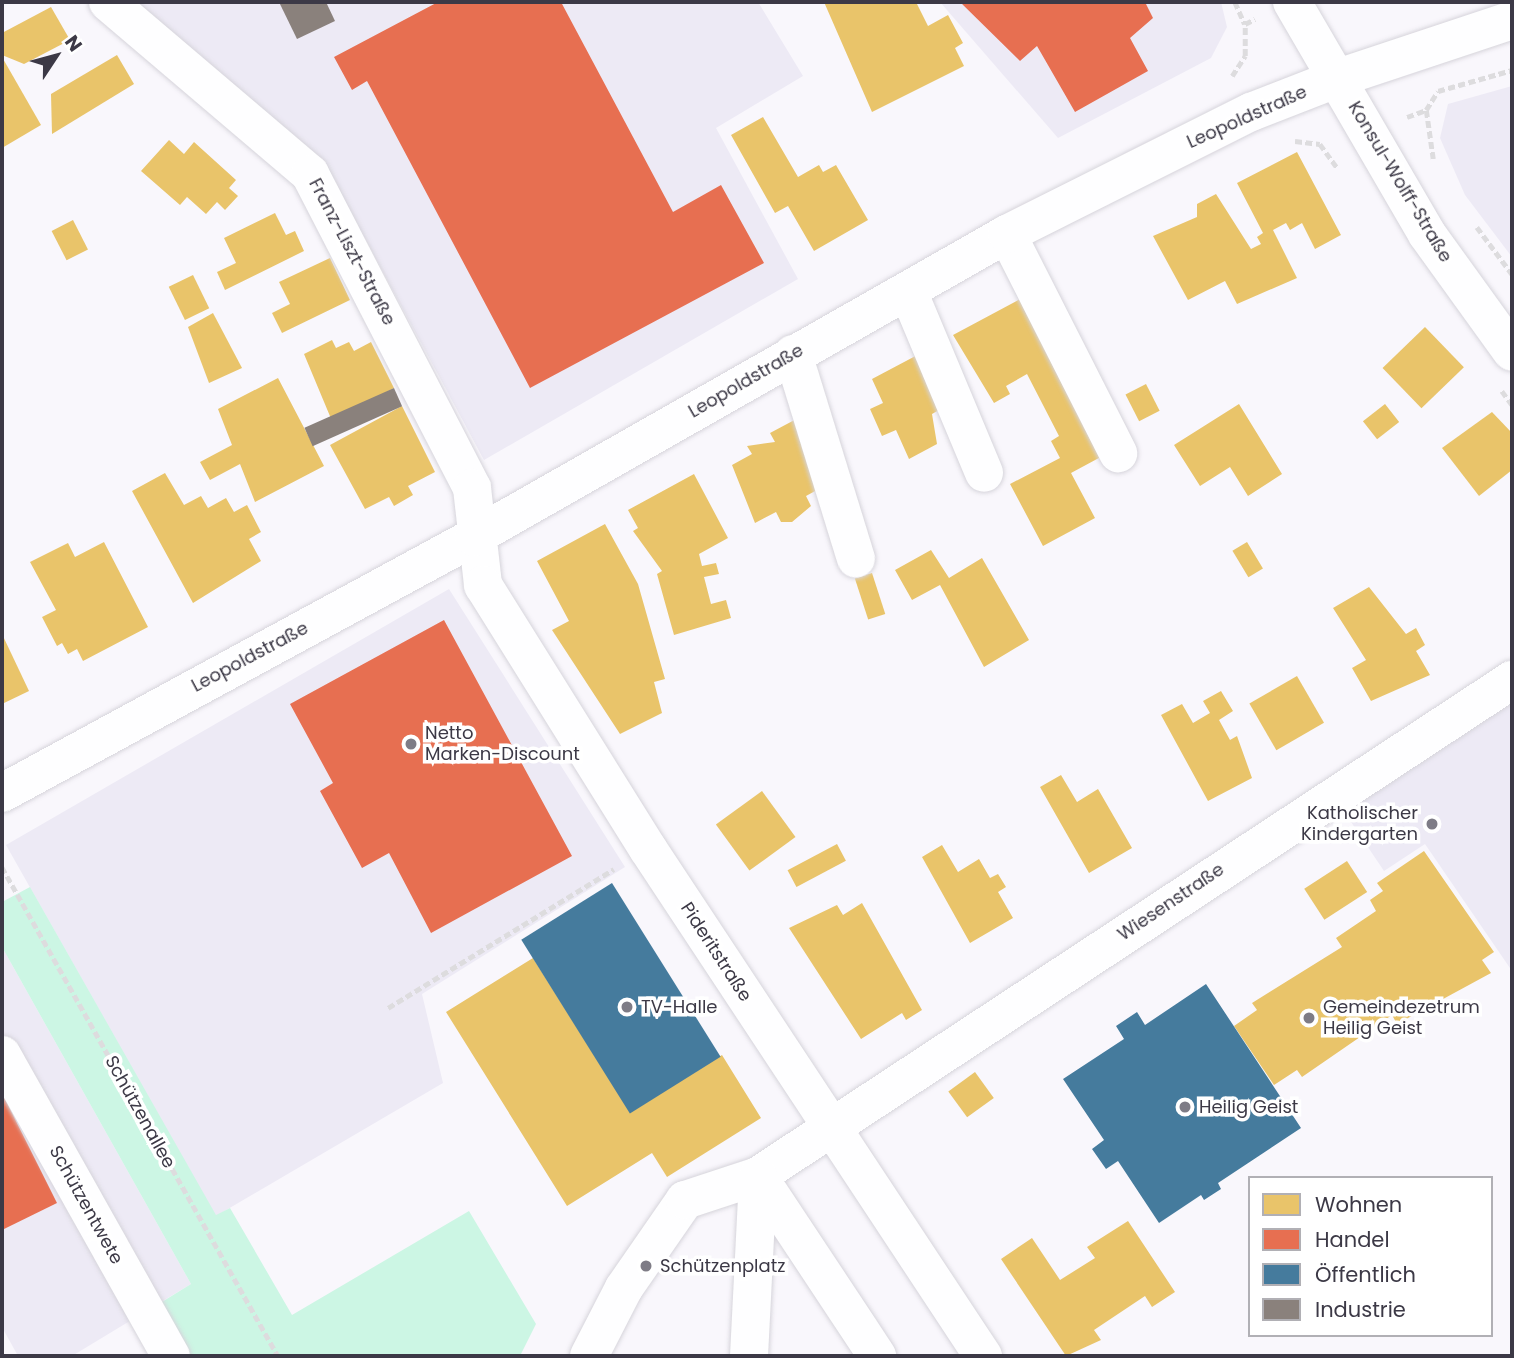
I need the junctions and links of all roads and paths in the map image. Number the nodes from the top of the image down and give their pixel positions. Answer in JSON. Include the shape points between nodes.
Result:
{"nodes":[{"id":1,"x":108,"y":2,"type":"edge"},
{"id":2,"x":1235,"y":2,"type":"edge"},
{"id":3,"x":1292,"y":2,"type":"edge"},
{"id":4,"x":1512,"y":20,"type":"edge"},
{"id":5,"x":1245,"y":24,"type":"dead end"},
{"id":6,"x":1512,"y":70,"type":"edge"},
{"id":7,"x":1338,"y":78,"type":"junction"},
{"id":8,"x":1282,"y":142,"type":"dead end"},
{"id":9,"x":1440,"y":173,"type":"dead end"},
{"id":10,"x":1344,"y":176,"type":"dead end"},
{"id":11,"x":1474,"y":224,"type":"dead end"},
{"id":12,"x":1007,"y":234,"type":"junction"},
{"id":13,"x":1512,"y":274,"type":"edge"},
{"id":14,"x":908,"y":290,"type":"junction"},
{"id":15,"x":793,"y":354,"type":"junction"},
{"id":16,"x":1504,"y":368,"type":"edge"},
{"id":17,"x":1512,"y":405,"type":"edge"},
{"id":18,"x":1118,"y":453,"type":"dead end"},
{"id":19,"x":984,"y":473,"type":"dead end"},
{"id":20,"x":474,"y":537,"type":"junction"},
{"id":21,"x":856,"y":559,"type":"dead end"},
{"id":22,"x":1512,"y":680,"type":"edge"},
{"id":23,"x":2,"y":793,"type":"edge"},
{"id":24,"x":648,"y":849,"type":"junction"},
{"id":25,"x":2,"y":867,"type":"edge"},
{"id":26,"x":388,"y":1008,"type":"dead end"},
{"id":27,"x":2,"y":1055,"type":"edge"},
{"id":28,"x":832,"y":1128,"type":"junction"},
{"id":29,"x":758,"y":1176,"type":"junction"},
{"id":30,"x":171,"y":1356,"type":"edge"},
{"id":31,"x":278,"y":1356,"type":"edge"},
{"id":32,"x":589,"y":1356,"type":"edge"},
{"id":33,"x":749,"y":1356,"type":"edge"},
{"id":34,"x":877,"y":1356,"type":"edge"},
{"id":35,"x":983,"y":1356,"type":"edge"}],
"edges":[{"from":1,"to":20,"type":"street","name":"Franz-Liszt-Straße","via":[[310,174],[472,488]]},
{"from":2,"to":5,"type":"path"},
{"from":3,"to":7,"type":"street","name":"Konsul-Wolff-Straße"},
{"from":4,"to":7,"type":"street","name":"Leopoldstraße"},
{"from":6,"to":9,"type":"path","via":[[1438,92],[1426,110]]},
{"from":7,"to":12,"type":"street","name":"Leopoldstraße","via":[[1251,112]]},
{"from":7,"to":16,"type":"street","name":"Konsul-Wolff-Straße"},
{"from":8,"to":10,"type":"path","via":[[1320,144]]},
{"from":11,"to":13,"type":"path"},
{"from":12,"to":14,"type":"street","name":"Leopoldstraße"},
{"from":12,"to":18,"type":"street"},
{"from":14,"to":15,"type":"street","name":"Leopoldstraße"},
{"from":14,"to":19,"type":"street"},
{"from":15,"to":20,"type":"street","name":"Leopoldstraße"},
{"from":15,"to":21,"type":"street"},
{"from":16,"to":17,"type":"path"},
{"from":20,"to":23,"type":"street","name":"Leopoldstraße"},
{"from":20,"to":24,"type":"street","name":"Pideritstraße","via":[[483,585]]},
{"from":22,"to":28,"type":"street","name":"Wiesenstraße"},
{"from":24,"to":26,"type":"path"},
{"from":24,"to":28,"type":"street","name":"Pideritstraße"},
{"from":25,"to":31,"type":"path","name":"Schützenallee"},
{"from":27,"to":30,"type":"street","name":"Schützentwete"},
{"from":28,"to":29,"type":"street","name":"Wiesenstraße"},
{"from":28,"to":35,"type":"street","name":"Pideritstraße"},
{"from":29,"to":32,"type":"street","name":"Wiesenstraße","via":[[685,1200],[624,1288]]},
{"from":29,"to":33,"type":"street"},
{"from":29,"to":34,"type":"street"}]}
